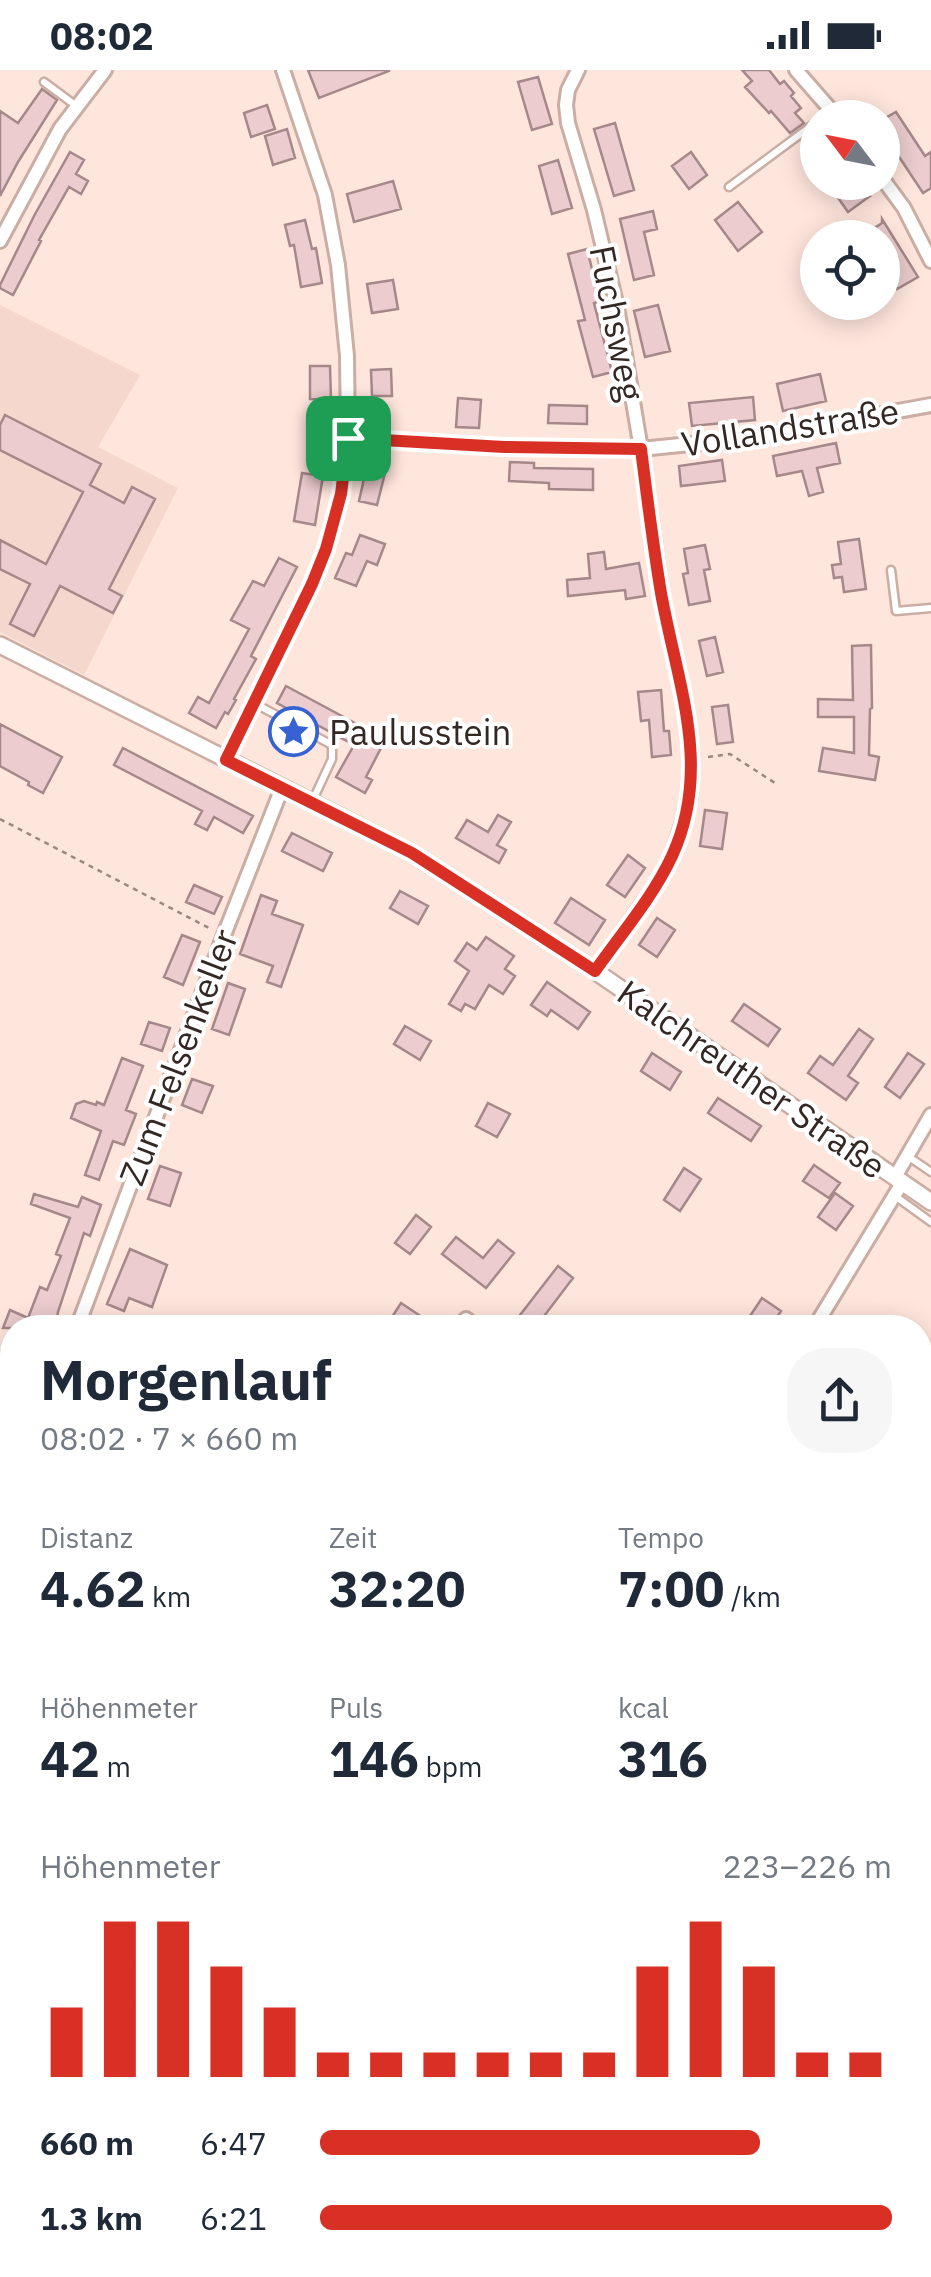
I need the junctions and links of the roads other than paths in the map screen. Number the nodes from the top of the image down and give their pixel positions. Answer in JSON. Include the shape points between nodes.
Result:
{"nodes":[{"id":1,"x":105,"y":70,"type":"edge"},
{"id":2,"x":283,"y":70,"type":"edge"},
{"id":3,"x":578,"y":70,"type":"edge"},
{"id":4,"x":796,"y":70,"type":"edge"},
{"id":5,"x":44,"y":82,"type":"dead end"},
{"id":6,"x":816,"y":100,"type":"edge"},
{"id":7,"x":76,"y":106,"type":"junction"},
{"id":8,"x":800,"y":137,"type":"edge"},
{"id":9,"x":730,"y":187,"type":"dead end"},
{"id":10,"x":898,"y":200,"type":"edge"},
{"id":11,"x":0,"y":241,"type":"edge"},
{"id":12,"x":931,"y":261,"type":"edge"},
{"id":13,"x":931,"y":405,"type":"edge"},
{"id":14,"x":504,"y":447,"type":"road end"},
{"id":15,"x":641,"y":449,"type":"junction"},
{"id":16,"x":891,"y":570,"type":"dead end"},
{"id":17,"x":931,"y":608,"type":"edge"},
{"id":18,"x":0,"y":645,"type":"edge"},
{"id":19,"x":254,"y":703,"type":"junction"},
{"id":20,"x":226,"y":760,"type":"junction"},
{"id":21,"x":282,"y":788,"type":"junction"},
{"id":22,"x":311,"y":803,"type":"junction"},
{"id":23,"x":595,"y":971,"type":"junction"},
{"id":24,"x":931,"y":1114,"type":"edge"},
{"id":25,"x":908,"y":1156,"type":"junction"},
{"id":26,"x":931,"y":1172,"type":"edge"},
{"id":27,"x":897,"y":1185,"type":"junction"},
{"id":28,"x":931,"y":1202,"type":"edge"},
{"id":29,"x":931,"y":1222,"type":"edge"},
{"id":30,"x":82,"y":1315,"type":"edge"},
{"id":31,"x":822,"y":1315,"type":"edge"}],
"edges":[{"from":1,"to":7,"type":"street"},
{"from":2,"to":19,"type":"street","via":[[325,195],[338,265],[348,438],[326,549]]},
{"from":3,"to":15,"type":"street","name":"Fuchsweg","via":[[568,90],[568,122],[608,268]]},
{"from":4,"to":6,"type":"street"},
{"from":5,"to":7,"type":"lane"},
{"from":7,"to":11,"type":"street"},
{"from":8,"to":9,"type":"lane"},
{"from":10,"to":12,"type":"street"},
{"from":13,"to":15,"type":"street","name":"Vollandstraße","via":[[749,438]]},
{"from":14,"to":15,"type":"street","name":"Vollandstraße"},
{"from":15,"to":23,"type":"street","name":"Fuchsweg","via":[[686,709],[690,798],[658,882]]},
{"from":16,"to":17,"type":"lane","via":[[896,611]]},
{"from":18,"to":20,"type":"street","name":"Kalchreuther Straße"},
{"from":19,"to":20,"type":"street"},
{"from":19,"to":22,"type":"lane","via":[[332,745]]},
{"from":20,"to":21,"type":"street","name":"Kalchreuther Straße"},
{"from":21,"to":22,"type":"street","name":"Kalchreuther Straße"},
{"from":21,"to":30,"type":"street","name":"Zum Felsenkeller"},
{"from":22,"to":23,"type":"street","name":"Kalchreuther Straße","via":[[412,853]]},
{"from":23,"to":27,"type":"street","name":"Kalchreuther Straße"},
{"from":24,"to":25,"type":"street"},
{"from":25,"to":26,"type":"lane"},
{"from":25,"to":27,"type":"street"},
{"from":27,"to":28,"type":"street","name":"Kalchreuther Straße"},
{"from":27,"to":29,"type":"lane"},
{"from":27,"to":31,"type":"street"}]}
